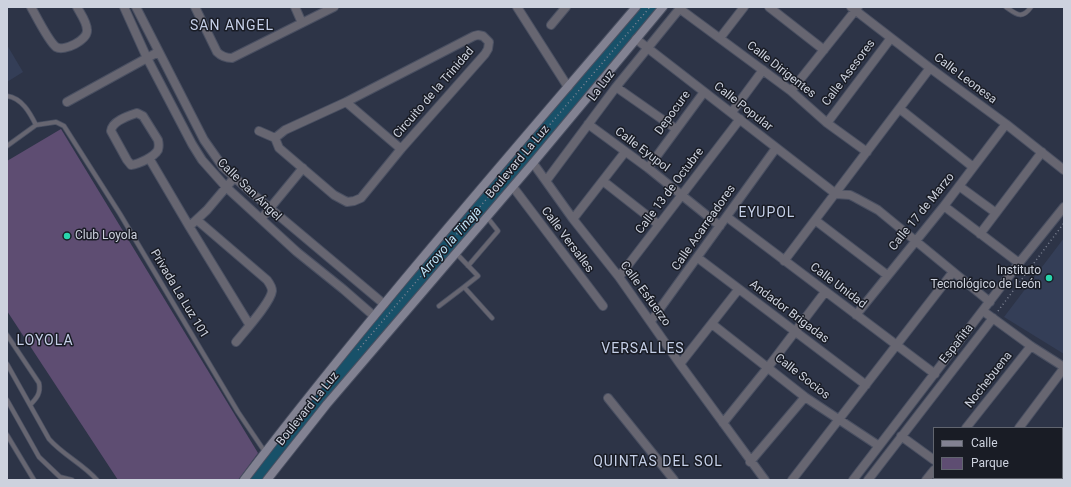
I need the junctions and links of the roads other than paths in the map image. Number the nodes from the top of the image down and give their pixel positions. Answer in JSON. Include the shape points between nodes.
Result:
{"nodes":[{"id":1,"x":31,"y":7,"type":"edge"},
{"id":2,"x":77,"y":7,"type":"edge"},
{"id":3,"x":124,"y":7,"type":"edge"},
{"id":4,"x":136,"y":7,"type":"edge"},
{"id":5,"x":195,"y":7,"type":"edge"},
{"id":6,"x":295,"y":7,"type":"edge"},
{"id":7,"x":334,"y":7,"type":"edge"},
{"id":8,"x":517,"y":7,"type":"edge"},
{"id":9,"x":566,"y":7,"type":"edge"},
{"id":10,"x":636,"y":7,"type":"edge"},
{"id":11,"x":663,"y":7,"type":"edge"},
{"id":12,"x":744,"y":7,"type":"edge"},
{"id":13,"x":769,"y":7,"type":"edge"},
{"id":14,"x":1006,"y":7,"type":"edge"},
{"id":15,"x":1031,"y":7,"type":"edge"},
{"id":16,"x":680,"y":8,"type":"edge"},
{"id":17,"x":855,"y":8,"type":"edge"},
{"id":18,"x":302,"y":23,"type":"junction"},
{"id":19,"x":551,"y":25,"type":"dead end"},
{"id":20,"x":720,"y":38,"type":"junction"},
{"id":21,"x":891,"y":38,"type":"junction"},
{"id":22,"x":636,"y":39,"type":"junction"},
{"id":23,"x":647,"y":48,"type":"junction"},
{"id":24,"x":824,"y":50,"type":"junction"},
{"id":25,"x":158,"y":52,"type":"junction"},
{"id":26,"x":147,"y":58,"type":"junction"},
{"id":27,"x":930,"y":68,"type":"junction"},
{"id":28,"x":763,"y":70,"type":"junction"},
{"id":29,"x":616,"y":86,"type":"junction"},
{"id":30,"x":568,"y":87,"type":"junction"},
{"id":31,"x":792,"y":90,"type":"junction"},
{"id":32,"x":704,"y":92,"type":"junction"},
{"id":33,"x":7,"y":96,"type":"edge"},
{"id":34,"x":67,"y":102,"type":"dead end"},
{"id":35,"x":346,"y":102,"type":"junction"},
{"id":36,"x":900,"y":109,"type":"junction"},
{"id":37,"x":732,"y":112,"type":"junction"},
{"id":38,"x":740,"y":119,"type":"junction"},
{"id":39,"x":827,"y":123,"type":"junction"},
{"id":40,"x":588,"y":124,"type":"junction"},
{"id":41,"x":1006,"y":124,"type":"junction"},
{"id":42,"x":36,"y":125,"type":"junction"},
{"id":43,"x":676,"y":129,"type":"junction"},
{"id":44,"x":259,"y":131,"type":"dead end"},
{"id":45,"x":275,"y":138,"type":"junction"},
{"id":46,"x":7,"y":146,"type":"edge"},
{"id":47,"x":776,"y":148,"type":"junction"},
{"id":48,"x":401,"y":149,"type":"junction"},
{"id":49,"x":626,"y":152,"type":"junction"},
{"id":50,"x":866,"y":152,"type":"junction"},
{"id":51,"x":1042,"y":152,"type":"junction"},
{"id":52,"x":149,"y":158,"type":"junction"},
{"id":53,"x":533,"y":163,"type":"junction"},
{"id":54,"x":973,"y":167,"type":"junction"},
{"id":55,"x":303,"y":168,"type":"junction"},
{"id":56,"x":648,"y":168,"type":"junction"},
{"id":57,"x":1064,"y":170,"type":"edge"},
{"id":58,"x":234,"y":178,"type":"junction"},
{"id":59,"x":546,"y":181,"type":"junction"},
{"id":60,"x":603,"y":181,"type":"junction"},
{"id":61,"x":959,"y":186,"type":"junction"},
{"id":62,"x":226,"y":187,"type":"junction"},
{"id":63,"x":513,"y":187,"type":"junction"},
{"id":64,"x":836,"y":194,"type":"junction"},
{"id":65,"x":681,"y":196,"type":"junction"},
{"id":66,"x":944,"y":206,"type":"junction"},
{"id":67,"x":1064,"y":207,"type":"edge"},
{"id":68,"x":270,"y":208,"type":"junction"},
{"id":69,"x":996,"y":213,"type":"junction"},
{"id":70,"x":487,"y":217,"type":"junction"},
{"id":71,"x":726,"y":217,"type":"junction"},
{"id":72,"x":261,"y":218,"type":"junction"},
{"id":73,"x":573,"y":219,"type":"junction"},
{"id":74,"x":197,"y":220,"type":"junction"},
{"id":75,"x":815,"y":220,"type":"junction"},
{"id":76,"x":659,"y":225,"type":"junction"},
{"id":77,"x":189,"y":226,"type":"junction"},
{"id":78,"x":720,"y":226,"type":"junction"},
{"id":79,"x":980,"y":234,"type":"junction"},
{"id":80,"x":915,"y":241,"type":"junction"},
{"id":81,"x":456,"y":253,"type":"junction"},
{"id":82,"x":698,"y":258,"type":"junction"},
{"id":83,"x":784,"y":261,"type":"junction"},
{"id":84,"x":1019,"y":263,"type":"junction"},
{"id":85,"x":468,"y":266,"type":"junction"},
{"id":86,"x":953,"y":272,"type":"junction"},
{"id":87,"x":887,"y":275,"type":"junction"},
{"id":88,"x":619,"y":277,"type":"junction"},
{"id":89,"x":464,"y":287,"type":"junction"},
{"id":90,"x":738,"y":290,"type":"junction"},
{"id":91,"x":825,"y":292,"type":"junction"},
{"id":92,"x":990,"y":302,"type":"junction"},
{"id":93,"x":384,"y":304,"type":"junction"},
{"id":94,"x":439,"y":306,"type":"dead end"},
{"id":95,"x":603,"y":306,"type":"dead end"},
{"id":96,"x":983,"y":311,"type":"junction"},
{"id":97,"x":856,"y":315,"type":"junction"},
{"id":98,"x":374,"y":316,"type":"junction"},
{"id":99,"x":492,"y":318,"type":"dead end"},
{"id":100,"x":993,"y":318,"type":"junction"},
{"id":101,"x":651,"y":322,"type":"junction"},
{"id":102,"x":249,"y":324,"type":"junction"},
{"id":103,"x":712,"y":324,"type":"junction"},
{"id":104,"x":795,"y":332,"type":"junction"},
{"id":105,"x":7,"y":335,"type":"edge"},
{"id":106,"x":236,"y":342,"type":"dead end"},
{"id":107,"x":896,"y":346,"type":"junction"},
{"id":108,"x":1031,"y":346,"type":"junction"},
{"id":109,"x":7,"y":364,"type":"edge"},
{"id":110,"x":680,"y":364,"type":"junction"},
{"id":111,"x":769,"y":366,"type":"junction"},
{"id":112,"x":1064,"y":368,"type":"edge"},
{"id":113,"x":935,"y":374,"type":"junction"},
{"id":114,"x":866,"y":385,"type":"junction"},
{"id":115,"x":806,"y":396,"type":"junction"},
{"id":116,"x":608,"y":398,"type":"dead end"},
{"id":117,"x":7,"y":400,"type":"edge"},
{"id":118,"x":30,"y":405,"type":"junction"},
{"id":119,"x":839,"y":420,"type":"junction"},
{"id":120,"x":723,"y":423,"type":"junction"},
{"id":121,"x":967,"y":427,"type":"edge"},
{"id":122,"x":1020,"y":427,"type":"edge"},
{"id":123,"x":7,"y":435,"type":"edge"},
{"id":124,"x":901,"y":436,"type":"junction"},
{"id":125,"x":879,"y":446,"type":"junction"},
{"id":126,"x":265,"y":452,"type":"junction"},
{"id":127,"x":933,"y":459,"type":"edge"},
{"id":128,"x":750,"y":462,"type":"junction"},
{"id":129,"x":933,"y":471,"type":"edge"},
{"id":130,"x":58,"y":478,"type":"edge"},
{"id":131,"x":34,"y":480,"type":"edge"},
{"id":132,"x":72,"y":480,"type":"edge"},
{"id":133,"x":97,"y":480,"type":"edge"},
{"id":134,"x":244,"y":480,"type":"edge"},
{"id":135,"x":267,"y":480,"type":"edge"},
{"id":136,"x":674,"y":480,"type":"edge"},
{"id":137,"x":765,"y":480,"type":"edge"},
{"id":138,"x":792,"y":480,"type":"edge"},
{"id":139,"x":853,"y":480,"type":"edge"},
{"id":140,"x":868,"y":480,"type":"edge"},
{"id":141,"x":926,"y":480,"type":"edge"}],
"edges":[{"from":1,"to":2,"type":"street","via":[[51,42],[62,49],[87,34]]},
{"from":3,"to":26,"type":"street","name":"Calle San Ángel"},
{"from":4,"to":25,"type":"street","name":"Calle San Ángel"},
{"from":5,"to":18,"type":"street","via":[[217,52],[227,58],[232,58]]},
{"from":6,"to":18,"type":"street"},
{"from":7,"to":18,"type":"street"},
{"from":8,"to":30,"type":"street"},
{"from":9,"to":19,"type":"street"},
{"from":10,"to":30,"type":"main road","name":"Boulevard La Luz"},
{"from":11,"to":22,"type":"main road","name":"Boulevard La Luz"},
{"from":12,"to":20,"type":"street"},
{"from":13,"to":24,"type":"street"},
{"from":14,"to":15,"type":"lane","via":[[1022,15]]},
{"from":16,"to":20,"type":"street","name":"Calle Dirigentes"},
{"from":16,"to":23,"type":"street","name":"La Luz"},
{"from":17,"to":21,"type":"street","name":"Calle Leonesa"},
{"from":17,"to":24,"type":"street"},
{"from":20,"to":28,"type":"street","name":"Calle Dirigentes"},
{"from":21,"to":27,"type":"street","name":"Calle Leonesa"},
{"from":21,"to":39,"type":"street","name":"Calle Asesores"},
{"from":22,"to":23,"type":"street","name":"Calle Popular"},
{"from":22,"to":53,"type":"main road","name":"Boulevard La Luz"},
{"from":23,"to":29,"type":"street","name":"La Luz"},
{"from":23,"to":32,"type":"street","name":"Calle Popular"},
{"from":24,"to":31,"type":"street"},
{"from":25,"to":26,"type":"street"},
{"from":25,"to":58,"type":"street","name":"Calle San Ángel","via":[[204,140]]},
{"from":26,"to":34,"type":"street"},
{"from":26,"to":62,"type":"street","name":"Calle San Ángel","via":[[192,144],[202,160]]},
{"from":27,"to":36,"type":"street"},
{"from":27,"to":41,"type":"street","name":"Calle Leonesa"},
{"from":28,"to":31,"type":"street","name":"Calle Dirigentes"},
{"from":28,"to":37,"type":"street"},
{"from":29,"to":40,"type":"street","name":"La Luz"},
{"from":29,"to":43,"type":"street"},
{"from":30,"to":93,"type":"main road","name":"Boulevard La Luz"},
{"from":31,"to":39,"type":"street","name":"Calle Dirigentes"},
{"from":32,"to":37,"type":"street","name":"Calle Popular"},
{"from":32,"to":43,"type":"street","name":"Depocure"},
{"from":33,"to":42,"type":"lane","via":[[18,100]]},
{"from":35,"to":45,"type":"street","name":"Circuito de la Trinidad","via":[[285,130]]},
{"from":35,"to":48,"type":"street"},
{"from":35,"to":48,"type":"street","name":"Circuito de la Trinidad","via":[[474,36],[486,38],[489,45],[485,54]]},
{"from":36,"to":50,"type":"street"},
{"from":36,"to":54,"type":"street"},
{"from":37,"to":38,"type":"street","name":"Calle Popular"},
{"from":38,"to":47,"type":"street","name":"Calle Popular"},
{"from":38,"to":65,"type":"street","name":"Calle 13 de Octubre"},
{"from":39,"to":50,"type":"street","name":"Calle Dirigentes"},
{"from":40,"to":49,"type":"street","name":"Calle Eyupol"},
{"from":40,"to":59,"type":"street","name":"La Luz"},
{"from":41,"to":51,"type":"street","name":"Calle Leonesa"},
{"from":41,"to":54,"type":"street","name":"Calle 17 de Marzo"},
{"from":42,"to":46,"type":"lane"},
{"from":42,"to":126,"type":"lane","name":"Privada La Luz 101","via":[[56,122],[64,126]]},
{"from":43,"to":56,"type":"street","name":"Depocure"},
{"from":44,"to":45,"type":"street"},
{"from":45,"to":55,"type":"street","name":"Circuito de la Trinidad","via":[[279,148]]},
{"from":47,"to":64,"type":"street","name":"Calle Popular"},
{"from":47,"to":71,"type":"street","name":"Calle Acarreadores"},
{"from":48,"to":55,"type":"street","name":"Circuito de la Trinidad","via":[[366,193],[354,201],[347,202],[334,195]]},
{"from":49,"to":56,"type":"street","name":"Calle Eyupol"},
{"from":49,"to":60,"type":"street"},
{"from":50,"to":64,"type":"street"},
{"from":51,"to":57,"type":"street","name":"Calle Leonesa"},
{"from":51,"to":69,"type":"street"},
{"from":52,"to":52,"type":"street","via":[[135,165],[129,163],[112,135],[111,127],[137,113],[143,116],[159,144],[156,153]]},
{"from":52,"to":77,"type":"street"},
{"from":53,"to":59,"type":"street","name":"Calle Esfuerzo"},
{"from":53,"to":63,"type":"main road","name":"Boulevard La Luz"},
{"from":54,"to":61,"type":"street","name":"Calle 17 de Marzo"},
{"from":55,"to":68,"type":"street"},
{"from":56,"to":65,"type":"street","name":"Calle Eyupol"},
{"from":58,"to":62,"type":"street"},
{"from":58,"to":68,"type":"street","name":"Calle San Ángel"},
{"from":59,"to":73,"type":"street","name":"Calle Esfuerzo"},
{"from":60,"to":73,"type":"street"},
{"from":60,"to":76,"type":"street"},
{"from":61,"to":66,"type":"street","name":"Calle 17 de Marzo"},
{"from":61,"to":69,"type":"street"},
{"from":62,"to":72,"type":"street","name":"Calle San Ángel"},
{"from":62,"to":74,"type":"street"},
{"from":63,"to":70,"type":"main road","name":"Boulevard La Luz"},
{"from":63,"to":95,"type":"street","name":"Calle Versalles"},
{"from":64,"to":75,"type":"street"},
{"from":64,"to":80,"type":"street","via":[[850,195],[878,210]]},
{"from":65,"to":76,"type":"street","name":"Calle 13 de Octubre"},
{"from":65,"to":78,"type":"street","name":"Calle Eyupol"},
{"from":66,"to":79,"type":"street"},
{"from":66,"to":80,"type":"street","name":"Calle 17 de Marzo"},
{"from":67,"to":84,"type":"street"},
{"from":68,"to":72,"type":"street"},
{"from":68,"to":93,"type":"street","name":"Calle San Ángel"},
{"from":69,"to":79,"type":"street"},
{"from":70,"to":81,"type":"main road","name":"Boulevard La Luz"},
{"from":70,"to":85,"type":"lane","via":[[498,231]]},
{"from":71,"to":78,"type":"street","name":"Calle Acarreadores"},
{"from":71,"to":83,"type":"street","name":"Calle Unidad"},
{"from":72,"to":98,"type":"street","name":"Calle San Ángel","via":[[297,252]]},
{"from":73,"to":88,"type":"street","name":"Calle Esfuerzo"},
{"from":74,"to":77,"type":"street"},
{"from":74,"to":102,"type":"street","via":[[272,286],[268,302]]},
{"from":75,"to":83,"type":"street"},
{"from":75,"to":87,"type":"street"},
{"from":76,"to":88,"type":"street","name":"Calle 13 de Octubre"},
{"from":77,"to":102,"type":"street"},
{"from":78,"to":82,"type":"street","name":"Calle Acarreadores"},
{"from":79,"to":84,"type":"street"},
{"from":80,"to":86,"type":"street"},
{"from":80,"to":87,"type":"street","name":"Calle 17 de Marzo"},
{"from":81,"to":85,"type":"lane"},
{"from":81,"to":135,"type":"main road","name":"Boulevard La Luz","via":[[327,404]]},
{"from":82,"to":90,"type":"street","name":"Andador Brigadas"},
{"from":82,"to":101,"type":"street","name":"Calle Acarreadores"},
{"from":83,"to":91,"type":"street","name":"Calle Unidad"},
{"from":84,"to":92,"type":"street"},
{"from":85,"to":89,"type":"lane","via":[[478,276]]},
{"from":86,"to":92,"type":"street"},
{"from":86,"to":107,"type":"street"},
{"from":87,"to":97,"type":"street","name":"Calle 17 de Marzo"},
{"from":88,"to":101,"type":"street","name":"Calle Esfuerzo"},
{"from":89,"to":94,"type":"lane"},
{"from":89,"to":99,"type":"lane"},
{"from":90,"to":103,"type":"street"},
{"from":90,"to":104,"type":"street","name":"Andador Brigadas"},
{"from":91,"to":97,"type":"street","name":"Calle Unidad"},
{"from":91,"to":104,"type":"street"},
{"from":92,"to":96,"type":"street"},
{"from":93,"to":98,"type":"main road","name":"Boulevard La Luz"},
{"from":96,"to":100,"type":"street"},
{"from":96,"to":113,"type":"street"},
{"from":97,"to":107,"type":"street","name":"Calle Unidad"},
{"from":98,"to":126,"type":"main road","name":"Boulevard La Luz"},
{"from":100,"to":108,"type":"street"},
{"from":100,"to":124,"type":"street","name":"Españita"},
{"from":101,"to":110,"type":"street","name":"Calle Esfuerzo"},
{"from":102,"to":106,"type":"street"},
{"from":103,"to":110,"type":"street"},
{"from":103,"to":111,"type":"street","name":"Calle Socios"},
{"from":104,"to":111,"type":"street"},
{"from":104,"to":114,"type":"street","name":"Andador Brigadas"},
{"from":105,"to":118,"type":"lane","via":[[39,383],[40,394]]},
{"from":107,"to":113,"type":"street","name":"Calle Unidad"},
{"from":107,"to":114,"type":"street"},
{"from":108,"to":112,"type":"street"},
{"from":108,"to":121,"type":"street","name":"Nochebuena"},
{"from":109,"to":118,"type":"lane"},
{"from":110,"to":120,"type":"street","name":"Calle Esfuerzo"},
{"from":111,"to":115,"type":"street","name":"Calle Socios"},
{"from":111,"to":120,"type":"street"},
{"from":112,"to":122,"type":"street"},
{"from":113,"to":125,"type":"street"},
{"from":114,"to":119,"type":"street"},
{"from":115,"to":119,"type":"street","name":"Calle Socios"},
{"from":115,"to":128,"type":"street"},
{"from":116,"to":136,"type":"street"},
{"from":117,"to":130,"type":"lane","via":[[39,457]]},
{"from":118,"to":133,"type":"lane","via":[[55,445]]},
{"from":119,"to":125,"type":"street","name":"Calle Socios"},
{"from":119,"to":138,"type":"street"},
{"from":120,"to":128,"type":"street","name":"Calle Esfuerzo"},
{"from":123,"to":131,"type":"lane"},
{"from":124,"to":127,"type":"street"},
{"from":124,"to":140,"type":"street","name":"Españita"},
{"from":125,"to":139,"type":"street"},
{"from":126,"to":134,"type":"main road","name":"Boulevard La Luz"},
{"from":128,"to":137,"type":"street","name":"Calle Esfuerzo"},
{"from":129,"to":141,"type":"street"},
{"from":130,"to":132,"type":"lane"}]}
